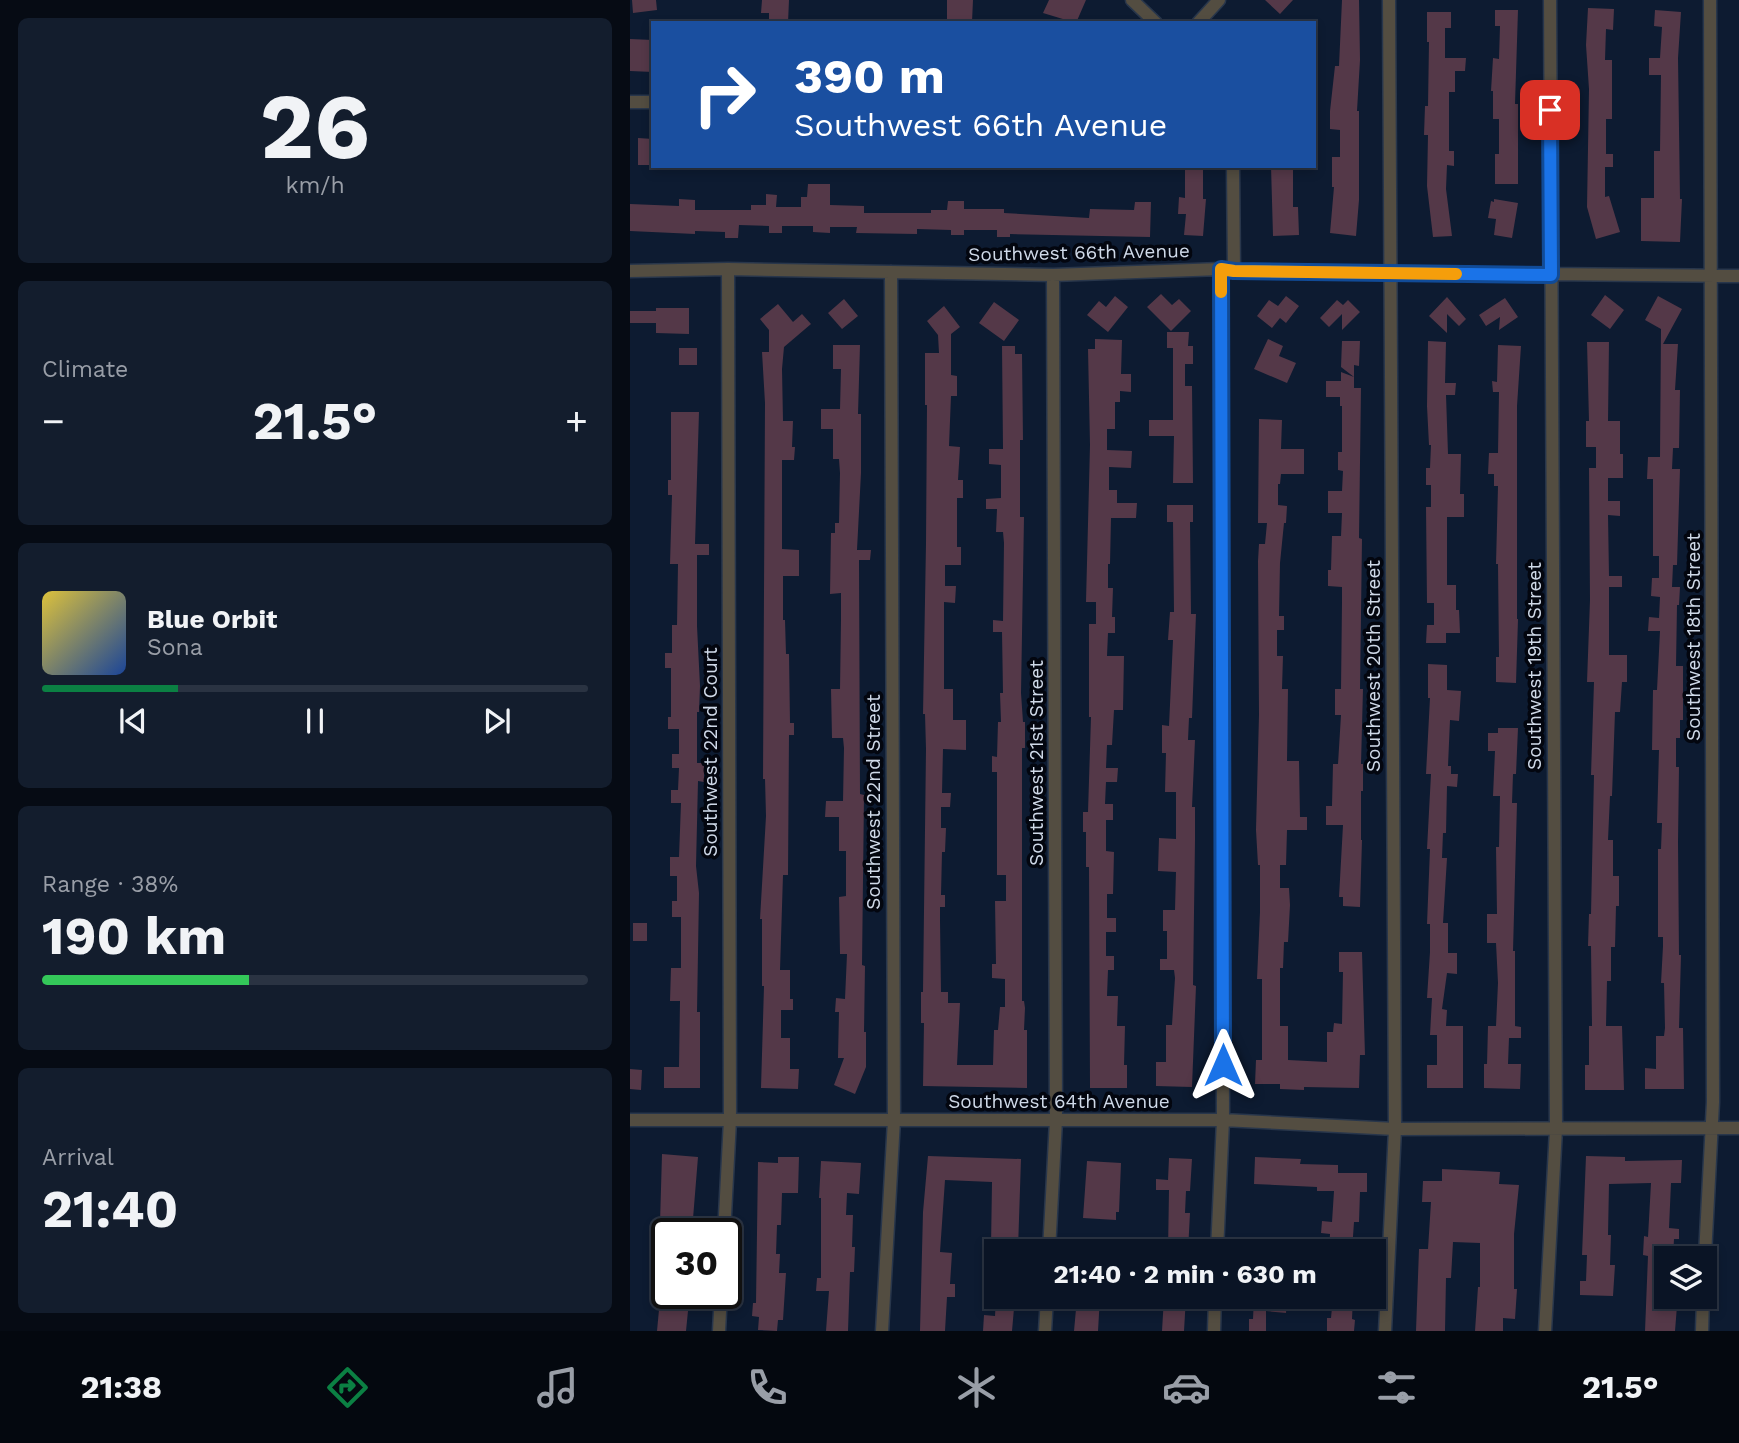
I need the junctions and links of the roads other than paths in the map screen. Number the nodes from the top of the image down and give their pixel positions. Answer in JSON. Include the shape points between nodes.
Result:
{"nodes":[{"id":1,"x":1132,"y":0,"type":"edge"},
{"id":2,"x":1219,"y":0,"type":"edge"},
{"id":3,"x":1389,"y":0,"type":"edge"},
{"id":4,"x":1550,"y":0,"type":"edge"},
{"id":5,"x":1710,"y":0,"type":"edge"},
{"id":6,"x":1154,"y":21,"type":"edge"},
{"id":7,"x":1200,"y":21,"type":"edge"},
{"id":8,"x":630,"y":102,"type":"edge"},
{"id":9,"x":651,"y":102,"type":"edge"},
{"id":10,"x":1233,"y":168,"type":"edge"},
{"id":11,"x":729,"y":269,"type":"junction"},
{"id":12,"x":1228,"y":270,"type":"junction"},
{"id":13,"x":630,"y":271,"type":"edge"},
{"id":14,"x":891,"y":272,"type":"junction"},
{"id":15,"x":1389,"y":274,"type":"junction"},
{"id":16,"x":1054,"y":275,"type":"junction"},
{"id":17,"x":1551,"y":275,"type":"junction"},
{"id":18,"x":1712,"y":276,"type":"junction"},
{"id":19,"x":1739,"y":276,"type":"edge"},
{"id":20,"x":630,"y":1120,"type":"edge"},
{"id":21,"x":894,"y":1120,"type":"junction"},
{"id":22,"x":1056,"y":1120,"type":"junction"},
{"id":23,"x":730,"y":1121,"type":"junction"},
{"id":24,"x":1223,"y":1121,"type":"junction"},
{"id":25,"x":1712,"y":1128,"type":"junction"},
{"id":26,"x":1739,"y":1128,"type":"edge"},
{"id":27,"x":1395,"y":1129,"type":"junction"},
{"id":28,"x":1556,"y":1129,"type":"junction"},
{"id":29,"x":725,"y":1218,"type":"edge"},
{"id":30,"x":1050,"y":1239,"type":"edge"},
{"id":31,"x":1218,"y":1239,"type":"edge"},
{"id":32,"x":1706,"y":1246,"type":"edge"},
{"id":33,"x":720,"y":1309,"type":"edge"},
{"id":34,"x":1046,"y":1309,"type":"edge"},
{"id":35,"x":1215,"y":1309,"type":"edge"},
{"id":36,"x":1703,"y":1309,"type":"edge"},
{"id":37,"x":719,"y":1331,"type":"edge"},
{"id":38,"x":882,"y":1331,"type":"edge"},
{"id":39,"x":1045,"y":1331,"type":"edge"},
{"id":40,"x":1214,"y":1331,"type":"edge"},
{"id":41,"x":1385,"y":1331,"type":"edge"},
{"id":42,"x":1545,"y":1331,"type":"edge"},
{"id":43,"x":1702,"y":1331,"type":"edge"}],
"edges":[{"from":1,"to":6,"type":"street"},
{"from":2,"to":7,"type":"street"},
{"from":3,"to":15,"type":"street","name":"Southwest 20th Street"},
{"from":4,"to":17,"type":"street","name":"Southwest 19th Street"},
{"from":5,"to":18,"type":"street","name":"Southwest 18th Street"},
{"from":8,"to":9,"type":"street"},
{"from":10,"to":12,"type":"street"},
{"from":11,"to":13,"type":"street","name":"Southwest 66th Avenue"},
{"from":11,"to":14,"type":"street","name":"Southwest 66th Avenue"},
{"from":11,"to":23,"type":"street","name":"Southwest 22nd Court"},
{"from":12,"to":15,"type":"street","name":"Southwest 66th Avenue"},
{"from":12,"to":16,"type":"street","name":"Southwest 66th Avenue"},
{"from":12,"to":24,"type":"street"},
{"from":14,"to":16,"type":"street","name":"Southwest 66th Avenue"},
{"from":14,"to":21,"type":"street","name":"Southwest 22nd Street"},
{"from":15,"to":17,"type":"street","name":"Southwest 66th Avenue"},
{"from":15,"to":27,"type":"street","name":"Southwest 20th Street"},
{"from":16,"to":22,"type":"street","name":"Southwest 21st Street"},
{"from":17,"to":18,"type":"street","name":"Southwest 66th Avenue"},
{"from":17,"to":28,"type":"street","name":"Southwest 19th Street"},
{"from":18,"to":19,"type":"street","name":"Southwest 66th Avenue"},
{"from":18,"to":25,"type":"street","name":"Southwest 18th Street"},
{"from":20,"to":23,"type":"street","name":"Southwest 64th Avenue"},
{"from":21,"to":22,"type":"street","name":"Southwest 64th Avenue"},
{"from":21,"to":23,"type":"street","name":"Southwest 64th Avenue"},
{"from":21,"to":38,"type":"street","name":"Southwest 22nd Street"},
{"from":22,"to":24,"type":"street","name":"Southwest 64th Avenue"},
{"from":22,"to":30,"type":"street","name":"Southwest 21st Street"},
{"from":23,"to":29,"type":"street","name":"Southwest 22nd Court"},
{"from":24,"to":27,"type":"street","name":"Southwest 64th Avenue"},
{"from":24,"to":31,"type":"street"},
{"from":25,"to":26,"type":"street","name":"Southwest 64th Avenue"},
{"from":25,"to":28,"type":"street","name":"Southwest 64th Avenue"},
{"from":25,"to":32,"type":"street","name":"Southwest 18th Street"},
{"from":27,"to":28,"type":"street","name":"Southwest 64th Avenue"},
{"from":27,"to":41,"type":"street","name":"Southwest 20th Street"},
{"from":28,"to":42,"type":"street","name":"Southwest 19th Street"},
{"from":33,"to":37,"type":"street"},
{"from":34,"to":39,"type":"street"},
{"from":35,"to":40,"type":"street"},
{"from":36,"to":43,"type":"street"}]}
